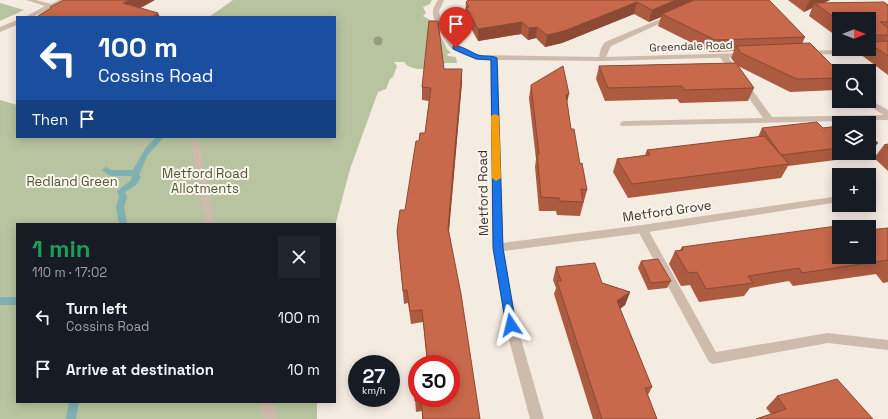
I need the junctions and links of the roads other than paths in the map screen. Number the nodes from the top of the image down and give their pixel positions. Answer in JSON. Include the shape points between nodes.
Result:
{"nodes":[{"id":1,"x":29,"y":0,"type":"edge"},
{"id":2,"x":64,"y":0,"type":"edge"},
{"id":3,"x":441,"y":0,"type":"edge"},
{"id":4,"x":51,"y":6,"type":"junction"},
{"id":5,"x":680,"y":13,"type":"edge"},
{"id":6,"x":30,"y":16,"type":"edge"},
{"id":7,"x":16,"y":22,"type":"edge"},
{"id":8,"x":0,"y":30,"type":"edge"},
{"id":9,"x":888,"y":50,"type":"edge"},
{"id":10,"x":754,"y":55,"type":"edge"},
{"id":11,"x":723,"y":56,"type":"junction"},
{"id":12,"x":494,"y":58,"type":"junction"},
{"id":13,"x":602,"y":59,"type":"junction"},
{"id":14,"x":818,"y":64,"type":"edge"},
{"id":15,"x":876,"y":107,"type":"edge"},
{"id":16,"x":888,"y":116,"type":"edge"},
{"id":17,"x":769,"y":120,"type":"junction"},
{"id":18,"x":624,"y":124,"type":"dead end"},
{"id":19,"x":194,"y":138,"type":"edge"},
{"id":20,"x":832,"y":200,"type":"edge"},
{"id":21,"x":210,"y":223,"type":"edge"},
{"id":22,"x":642,"y":229,"type":"junction"},
{"id":23,"x":498,"y":248,"type":"junction"},
{"id":24,"x":888,"y":345,"type":"edge"},
{"id":25,"x":266,"y":403,"type":"edge"},
{"id":26,"x":271,"y":419,"type":"edge"},
{"id":27,"x":537,"y":419,"type":"edge"}],
"edges":[{"from":1,"to":4,"type":"street"},
{"from":2,"to":4,"type":"street"},
{"from":3,"to":12,"type":"street","name":"Greendale Road","via":[[436,11],[437,18],[447,38],[456,48],[478,57]]},
{"from":4,"to":6,"type":"street"},
{"from":5,"to":13,"type":"street","via":[[608,44],[604,48]]},
{"from":7,"to":8,"type":"street"},
{"from":9,"to":14,"type":"street","via":[[804,53]]},
{"from":10,"to":11,"type":"street","name":"Greendale Road"},
{"from":11,"to":13,"type":"street","name":"Greendale Road"},
{"from":11,"to":17,"type":"street"},
{"from":12,"to":13,"type":"street","name":"Greendale Road"},
{"from":12,"to":23,"type":"street","name":"Metford Road"},
{"from":15,"to":16,"type":"street"},
{"from":16,"to":17,"type":"street"},
{"from":17,"to":18,"type":"street"},
{"from":19,"to":21,"type":"street"},
{"from":20,"to":22,"type":"street","name":"Metford Grove"},
{"from":22,"to":23,"type":"street","name":"Metford Grove"},
{"from":22,"to":24,"type":"street","via":[[713,358],[828,338]]},
{"from":23,"to":27,"type":"street","name":"Metford Road","via":[[511,325]]},
{"from":25,"to":26,"type":"street"}]}
